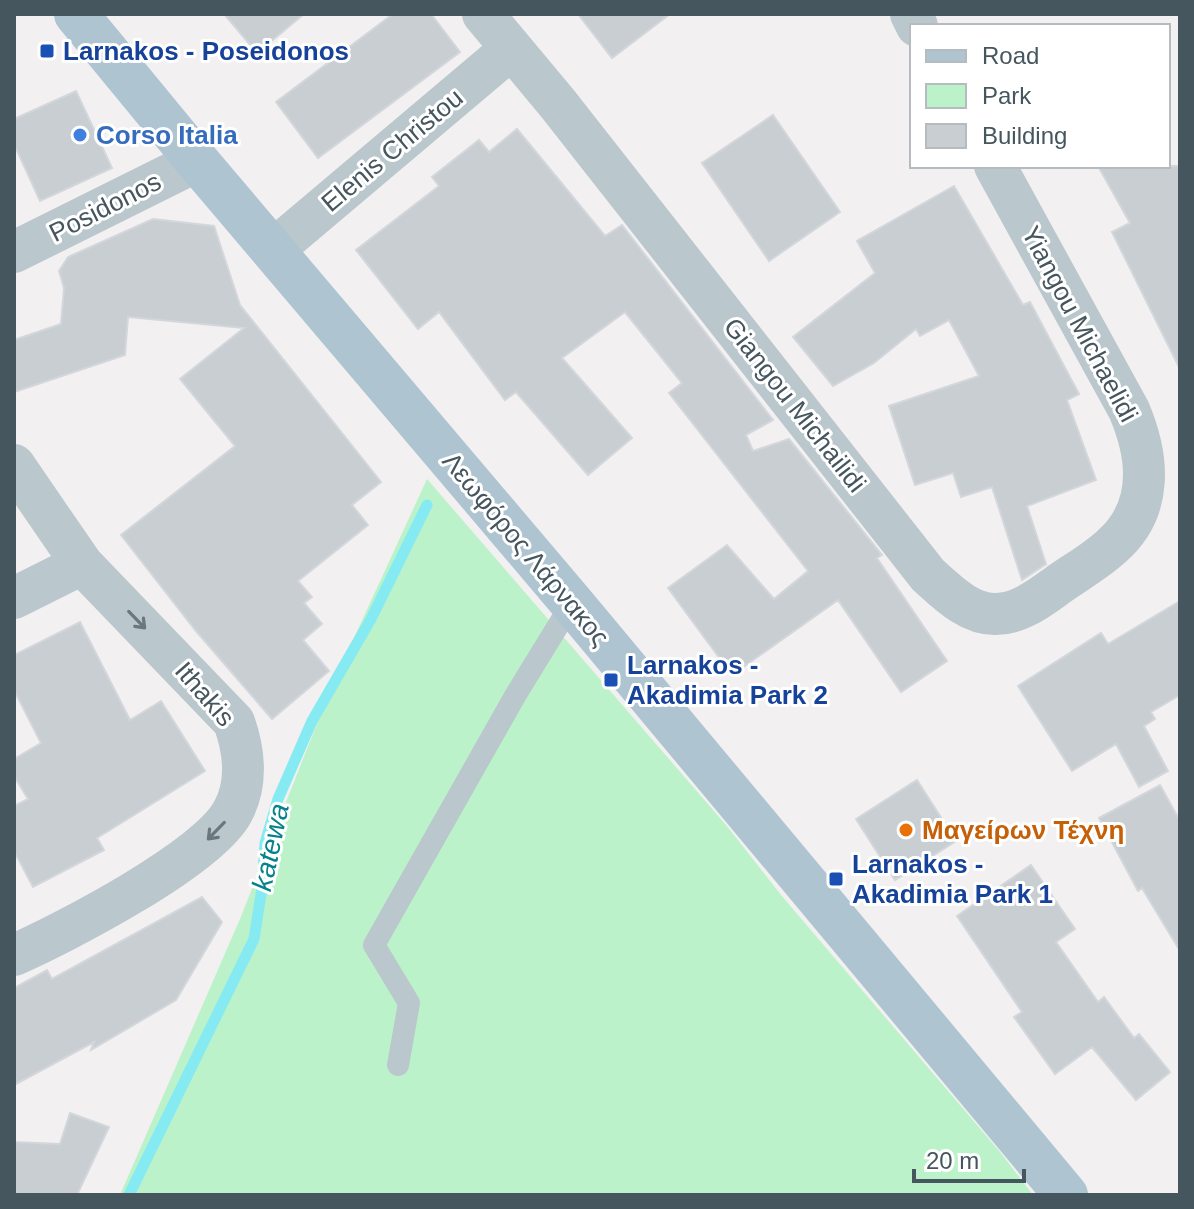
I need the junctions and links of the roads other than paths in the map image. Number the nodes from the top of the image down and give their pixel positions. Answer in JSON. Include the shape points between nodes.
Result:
{"nodes":[{"id":1,"x":76,"y":14,"type":"edge"},
{"id":2,"x":483,"y":14,"type":"edge"},
{"id":3,"x":511,"y":49,"type":"junction"},
{"id":4,"x":197,"y":161,"type":"junction"},
{"id":5,"x":996,"y":168,"type":"edge"},
{"id":6,"x":273,"y":250,"type":"junction"},
{"id":7,"x":14,"y":252,"type":"edge"},
{"id":8,"x":14,"y":465,"type":"edge"},
{"id":9,"x":1144,"y":488,"type":"joint"},
{"id":10,"x":82,"y":564,"type":"junction"},
{"id":11,"x":14,"y":598,"type":"edge"},
{"id":12,"x":572,"y":603,"type":"junction"},
{"id":13,"x":14,"y":955,"type":"edge"},
{"id":14,"x":398,"y":1065,"type":"dead end"},
{"id":15,"x":1066,"y":1195,"type":"edge"}],
"edges":[{"from":1,"to":4,"type":"main road","name":"Λεωφόρος Λάρνακος"},
{"from":2,"to":3,"type":"street","name":"Giangou Michailidi"},
{"from":3,"to":6,"type":"street","name":"Elenis Christou"},
{"from":3,"to":9,"type":"street","name":"Giangou Michailidi","via":[[928,575],[963,604],[997,614],[1034,602],[1112,546],[1139,509]]},
{"from":4,"to":6,"type":"main road","name":"Λεωφόρος Λάρνακος"},
{"from":4,"to":7,"type":"street","name":"Posidonos"},
{"from":5,"to":9,"type":"street","name":"Yiangou Michaelidi","via":[[1129,410],[1140,436]]},
{"from":6,"to":12,"type":"main road","name":"Λεωφόρος Λάρνακος"},
{"from":8,"to":10,"type":"street","name":"Ithakis"},
{"from":10,"to":11,"type":"street"},
{"from":10,"to":13,"type":"street","name":"Ithakis","one_way":true,"via":[[234,722],[241,742],[241,789],[231,816],[181,862]]},
{"from":12,"to":14,"type":"lane","via":[[374,945],[409,1003]]},
{"from":12,"to":15,"type":"main road","name":"Λεωφόρος Λάρνακος"}]}
